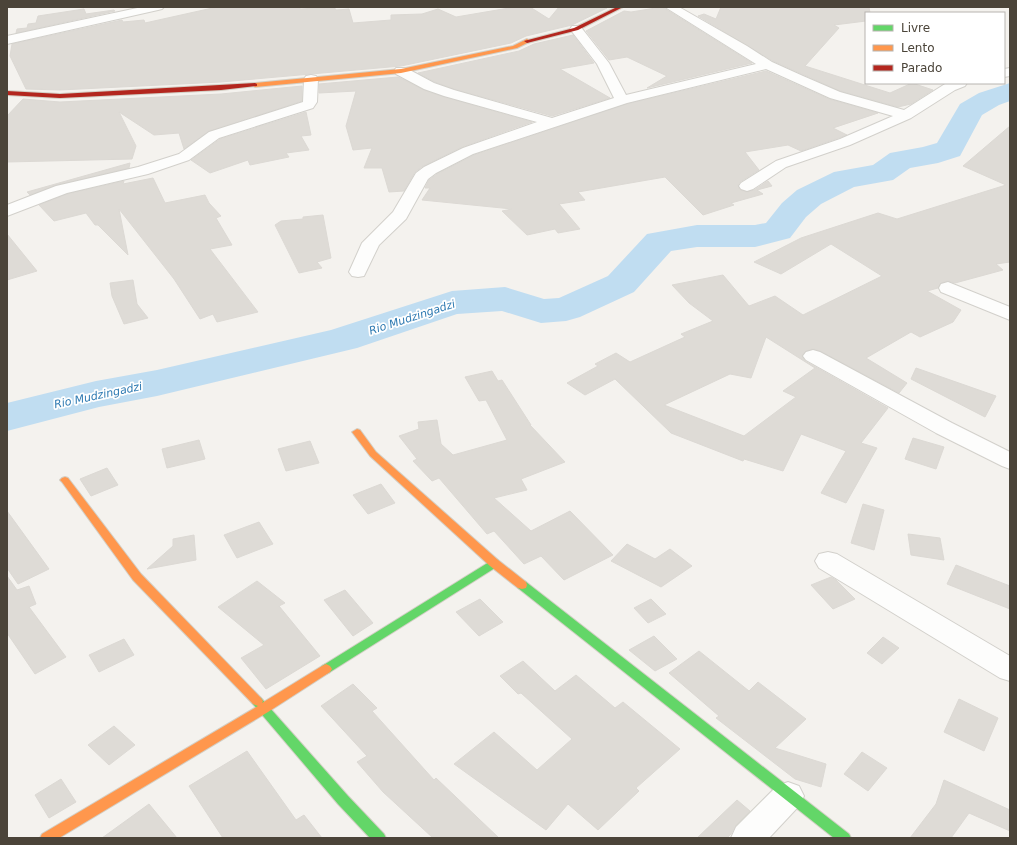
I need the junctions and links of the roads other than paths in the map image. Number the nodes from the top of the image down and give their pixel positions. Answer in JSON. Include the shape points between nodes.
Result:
{"nodes":[{"id":1,"x":158,"y":7,"type":"edge"},
{"id":2,"x":621,"y":7,"type":"edge"},
{"id":3,"x":671,"y":7,"type":"edge"},
{"id":4,"x":576,"y":29,"type":"junction"},
{"id":5,"x":12,"y":39,"type":"edge"},
{"id":6,"x":7,"y":48,"type":"edge"},
{"id":7,"x":767,"y":65,"type":"junction"},
{"id":8,"x":401,"y":71,"type":"junction"},
{"id":9,"x":311,"y":79,"type":"junction"},
{"id":10,"x":958,"y":84,"type":"edge"},
{"id":11,"x":7,"y":93,"type":"edge"},
{"id":12,"x":622,"y":100,"type":"junction"},
{"id":13,"x":906,"y":114,"type":"junction"},
{"id":14,"x":552,"y":122,"type":"junction"},
{"id":15,"x":747,"y":186,"type":"dead end"},
{"id":16,"x":7,"y":211,"type":"edge"},
{"id":17,"x":358,"y":272,"type":"dead end"},
{"id":18,"x":948,"y":288,"type":"dead end"},
{"id":19,"x":1010,"y":314,"type":"edge"},
{"id":20,"x":813,"y":356,"type":"dead end"},
{"id":21,"x":357,"y":432,"type":"dead end"},
{"id":22,"x":1010,"y":461,"type":"edge"},
{"id":23,"x":65,"y":480,"type":"dead end"},
{"id":24,"x":828,"y":561,"type":"dead end"},
{"id":25,"x":494,"y":563,"type":"junction"},
{"id":26,"x":1010,"y":670,"type":"edge"},
{"id":27,"x":264,"y":708,"type":"junction"},
{"id":28,"x":788,"y":796,"type":"junction"},
{"id":29,"x":46,"y":838,"type":"edge"},
{"id":30,"x":380,"y":838,"type":"edge"},
{"id":31,"x":747,"y":838,"type":"edge"},
{"id":32,"x":844,"y":838,"type":"edge"}],
"edges":[{"from":1,"to":5,"type":"street"},
{"from":2,"to":4,"type":"street"},
{"from":3,"to":7,"type":"street"},
{"from":4,"to":8,"type":"street","via":[[530,40],[504,51]]},
{"from":4,"to":12,"type":"street","via":[[603,63]]},
{"from":5,"to":6,"type":"street"},
{"from":7,"to":12,"type":"street"},
{"from":7,"to":13,"type":"street","via":[[835,95]]},
{"from":8,"to":9,"type":"street"},
{"from":8,"to":14,"type":"street","via":[[449,93]]},
{"from":9,"to":11,"type":"street","via":[[222,88],[60,96]]},
{"from":9,"to":16,"type":"street","via":[[308,104],[227,130],[184,157],[142,171],[62,189]]},
{"from":10,"to":13,"type":"street"},
{"from":12,"to":14,"type":"street"},
{"from":13,"to":15,"type":"street","via":[[845,142],[781,164]]},
{"from":14,"to":17,"type":"street","via":[[468,151],[422,176],[400,215],[371,243]]},
{"from":18,"to":19,"type":"street"},
{"from":20,"to":22,"type":"street"},
{"from":21,"to":25,"type":"street","via":[[373,454]]},
{"from":23,"to":27,"type":"street","via":[[137,577]]},
{"from":24,"to":26,"type":"street"},
{"from":25,"to":27,"type":"street"},
{"from":25,"to":28,"type":"street"},
{"from":27,"to":29,"type":"street"},
{"from":27,"to":30,"type":"street","via":[[343,800]]},
{"from":28,"to":31,"type":"street"},
{"from":28,"to":32,"type":"street"}]}
